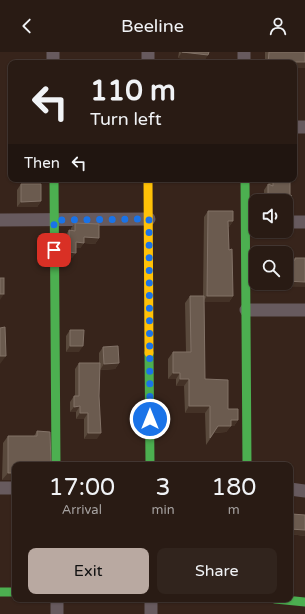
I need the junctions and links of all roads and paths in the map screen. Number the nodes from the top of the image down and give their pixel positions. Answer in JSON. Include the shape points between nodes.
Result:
{"nodes":[{"id":1,"x":54,"y":182,"type":"edge"},
{"id":2,"x":148,"y":182,"type":"edge"},
{"id":3,"x":245,"y":182,"type":"edge"},
{"id":4,"x":249,"y":208,"type":"edge"},
{"id":5,"x":149,"y":219,"type":"junction"},
{"id":6,"x":0,"y":220,"type":"edge"},
{"id":7,"x":54,"y":220,"type":"junction"},
{"id":8,"x":293,"y":222,"type":"edge"},
{"id":9,"x":305,"y":222,"type":"edge"},
{"id":10,"x":250,"y":238,"type":"edge"},
{"id":11,"x":246,"y":310,"type":"junction"},
{"id":12,"x":305,"y":310,"type":"edge"},
{"id":13,"x":56,"y":462,"type":"edge"},
{"id":14,"x":150,"y":462,"type":"edge"},
{"id":15,"x":247,"y":462,"type":"edge"},
{"id":16,"x":0,"y":488,"type":"edge"},
{"id":17,"x":12,"y":488,"type":"edge"},
{"id":18,"x":293,"y":489,"type":"edge"},
{"id":19,"x":305,"y":491,"type":"edge"},
{"id":20,"x":0,"y":592,"type":"edge"},
{"id":21,"x":12,"y":592,"type":"edge"},
{"id":22,"x":293,"y":601,"type":"edge"},
{"id":23,"x":57,"y":602,"type":"edge"},
{"id":24,"x":151,"y":602,"type":"edge"},
{"id":25,"x":305,"y":602,"type":"edge"},
{"id":26,"x":57,"y":614,"type":"edge"},
{"id":27,"x":151,"y":614,"type":"edge"}],
"edges":[{"from":1,"to":7,"type":"street"},
{"from":2,"to":5,"type":"street"},
{"from":3,"to":4,"type":"street"},
{"from":5,"to":7,"type":"street"},
{"from":5,"to":14,"type":"street"},
{"from":6,"to":7,"type":"street"},
{"from":7,"to":13,"type":"street"},
{"from":8,"to":9,"type":"street"},
{"from":10,"to":11,"type":"street"},
{"from":11,"to":12,"type":"street"},
{"from":11,"to":15,"type":"street"},
{"from":16,"to":17,"type":"street"},
{"from":18,"to":19,"type":"street"},
{"from":20,"to":21,"type":"street"},
{"from":22,"to":25,"type":"street"},
{"from":23,"to":26,"type":"street"},
{"from":24,"to":27,"type":"street"}]}
